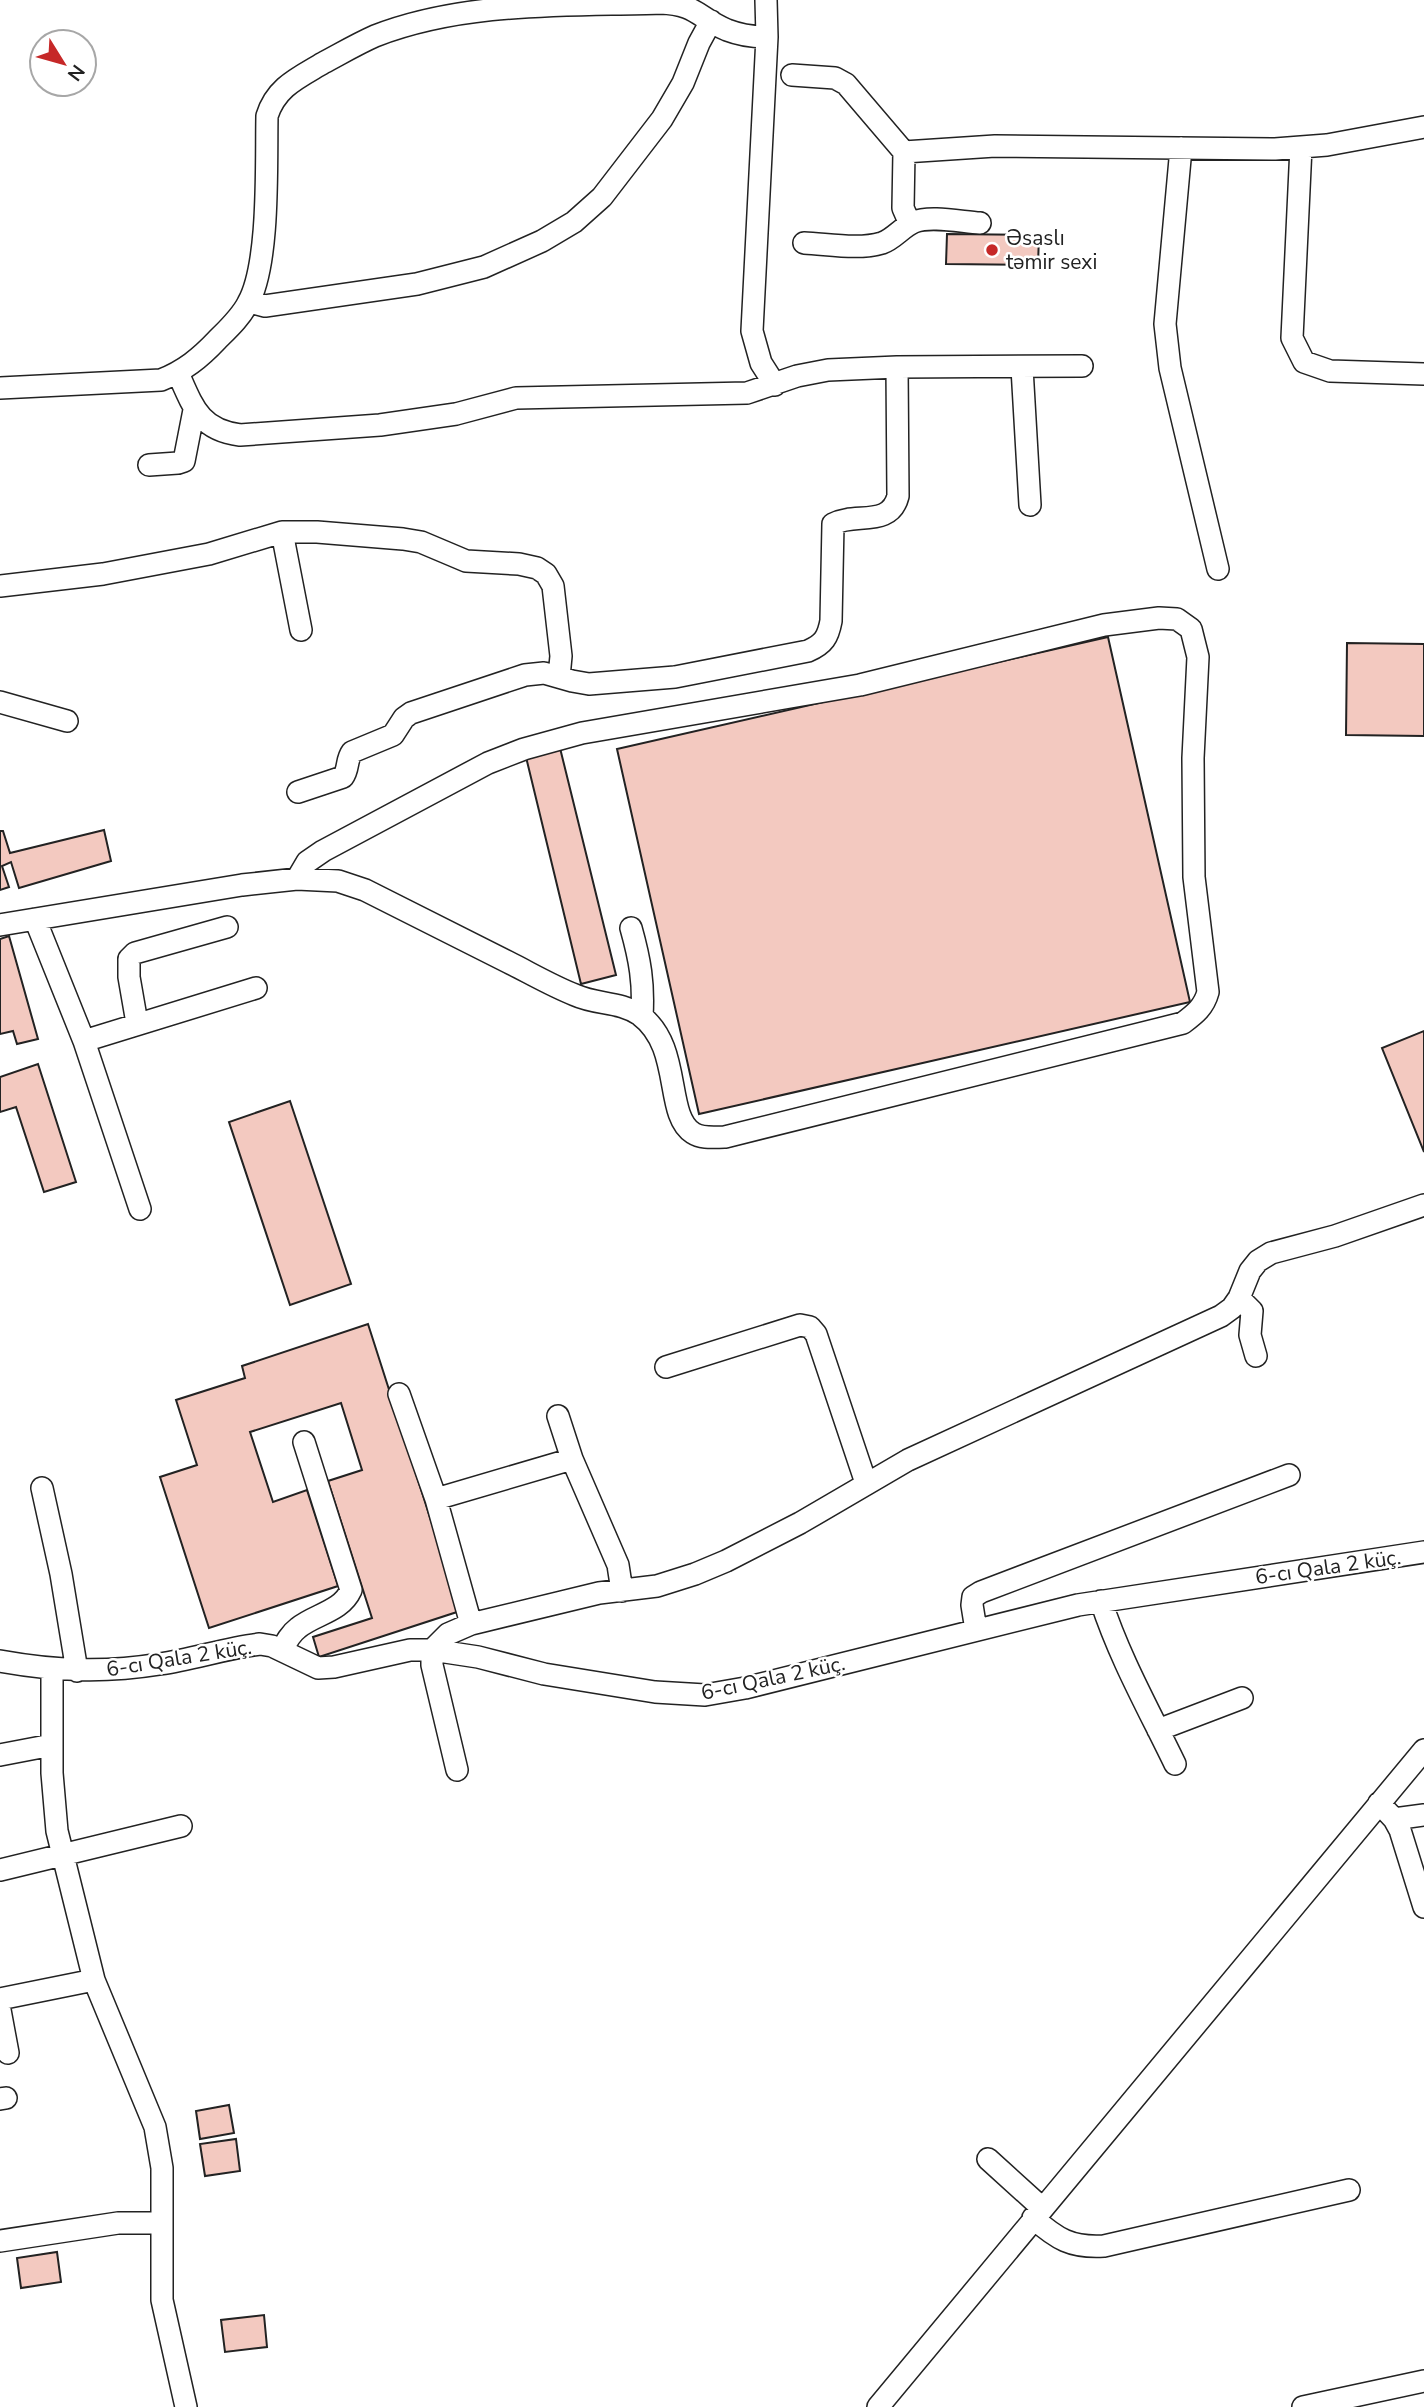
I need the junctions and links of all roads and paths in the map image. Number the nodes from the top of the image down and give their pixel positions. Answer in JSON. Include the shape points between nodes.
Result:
{"nodes":[{"id":1,"x":766,"y":0,"type":"edge"},
{"id":2,"x":711,"y":21,"type":"junction"},
{"id":3,"x":767,"y":37,"type":"junction"},
{"id":4,"x":792,"y":75,"type":"dead end"},
{"id":5,"x":1424,"y":127,"type":"edge"},
{"id":6,"x":1301,"y":147,"type":"junction"},
{"id":7,"x":1181,"y":148,"type":"junction"},
{"id":8,"x":905,"y":152,"type":"junction"},
{"id":9,"x":980,"y":223,"type":"dead end"},
{"id":10,"x":909,"y":224,"type":"junction"},
{"id":11,"x":804,"y":243,"type":"dead end"},
{"id":12,"x":249,"y":302,"type":"junction"},
{"id":13,"x":1082,"y":366,"type":"dead end"},
{"id":14,"x":897,"y":367,"type":"junction"},
{"id":15,"x":1022,"y":368,"type":"junction"},
{"id":16,"x":178,"y":373,"type":"junction"},
{"id":17,"x":1424,"y":374,"type":"edge"},
{"id":18,"x":775,"y":385,"type":"junction"},
{"id":19,"x":0,"y":388,"type":"edge"},
{"id":20,"x":194,"y":410,"type":"junction"},
{"id":21,"x":149,"y":465,"type":"dead end"},
{"id":22,"x":1030,"y":505,"type":"dead end"},
{"id":23,"x":282,"y":532,"type":"junction"},
{"id":24,"x":1218,"y":569,"type":"dead end"},
{"id":25,"x":0,"y":586,"type":"edge"},
{"id":26,"x":301,"y":630,"type":"dead end"},
{"id":27,"x":559,"y":677,"type":"junction"},
{"id":28,"x":0,"y":702,"type":"edge"},
{"id":29,"x":66,"y":721,"type":"dead end"},
{"id":30,"x":298,"y":792,"type":"dead end"},
{"id":31,"x":297,"y":879,"type":"junction"},
{"id":32,"x":35,"y":919,"type":"junction"},
{"id":33,"x":0,"y":925,"type":"edge"},
{"id":34,"x":227,"y":927,"type":"dead end"},
{"id":35,"x":631,"y":928,"type":"dead end"},
{"id":36,"x":256,"y":988,"type":"dead end"},
{"id":37,"x":642,"y":1016,"type":"junction"},
{"id":38,"x":137,"y":1023,"type":"junction"},
{"id":39,"x":83,"y":1041,"type":"junction"},
{"id":40,"x":1424,"y":1205,"type":"edge"},
{"id":41,"x":140,"y":1209,"type":"dead end"},
{"id":42,"x":1239,"y":1298,"type":"junction"},
{"id":43,"x":1256,"y":1356,"type":"dead end"},
{"id":44,"x":666,"y":1367,"type":"dead end"},
{"id":45,"x":399,"y":1394,"type":"dead end"},
{"id":46,"x":558,"y":1416,"type":"dead end"},
{"id":47,"x":304,"y":1442,"type":"dead end"},
{"id":48,"x":572,"y":1458,"type":"junction"},
{"id":49,"x":1289,"y":1475,"type":"dead end"},
{"id":50,"x":866,"y":1483,"type":"junction"},
{"id":51,"x":42,"y":1488,"type":"dead end"},
{"id":52,"x":436,"y":1499,"type":"junction"},
{"id":53,"x":1424,"y":1552,"type":"edge"},
{"id":54,"x":622,"y":1591,"type":"junction"},
{"id":55,"x":1101,"y":1601,"type":"junction"},
{"id":56,"x":471,"y":1624,"type":"junction"},
{"id":57,"x":976,"y":1630,"type":"junction"},
{"id":58,"x":282,"y":1650,"type":"junction"},
{"id":59,"x":432,"y":1650,"type":"junction"},
{"id":60,"x":0,"y":1661,"type":"edge"},
{"id":61,"x":52,"y":1670,"type":"junction"},
{"id":62,"x":77,"y":1671,"type":"junction"},
{"id":63,"x":1242,"y":1698,"type":"dead end"},
{"id":64,"x":1158,"y":1730,"type":"junction"},
{"id":65,"x":52,"y":1745,"type":"junction"},
{"id":66,"x":1424,"y":1750,"type":"edge"},
{"id":67,"x":0,"y":1755,"type":"edge"},
{"id":68,"x":1175,"y":1764,"type":"dead end"},
{"id":69,"x":457,"y":1770,"type":"dead end"},
{"id":70,"x":1379,"y":1803,"type":"junction"},
{"id":71,"x":1424,"y":1815,"type":"edge"},
{"id":72,"x":1394,"y":1819,"type":"junction"},
{"id":73,"x":181,"y":1826,"type":"dead end"},
{"id":74,"x":62,"y":1856,"type":"junction"},
{"id":75,"x":0,"y":1870,"type":"edge"},
{"id":76,"x":1424,"y":1907,"type":"edge"},
{"id":77,"x":94,"y":1980,"type":"junction"},
{"id":78,"x":0,"y":1999,"type":"edge"},
{"id":79,"x":0,"y":2010,"type":"edge"},
{"id":80,"x":8,"y":2053,"type":"dead end"},
{"id":81,"x":988,"y":2159,"type":"dead end"},
{"id":82,"x":1349,"y":2190,"type":"dead end"},
{"id":83,"x":1037,"y":2213,"type":"junction"},
{"id":84,"x":161,"y":2223,"type":"junction"},
{"id":85,"x":0,"y":2241,"type":"edge"},
{"id":86,"x":1424,"y":2381,"type":"edge"},
{"id":87,"x":186,"y":2407,"type":"edge"},
{"id":88,"x":878,"y":2407,"type":"edge"},
{"id":89,"x":1303,"y":2407,"type":"edge"}],
"edges":[{"from":1,"to":3,"type":"street"},
{"from":2,"to":3,"type":"street","via":[[747,36]]},
{"from":2,"to":12,"type":"street","via":[[662,119],[602,197],[574,222],[485,267],[417,284],[265,306]]},
{"from":2,"to":12,"type":"street","via":[[693,9],[669,3],[470,11],[378,35],[286,85],[267,116],[264,234]]},
{"from":3,"to":18,"type":"street","via":[[752,331],[761,363]]},
{"from":4,"to":8,"type":"street","via":[[835,78],[846,84]]},
{"from":5,"to":6,"type":"street"},
{"from":6,"to":7,"type":"street"},
{"from":6,"to":17,"type":"street","via":[[1292,338],[1304,362],[1330,371]]},
{"from":7,"to":8,"type":"street","via":[[995,146]]},
{"from":7,"to":24,"type":"street","via":[[1165,324],[1170,368]]},
{"from":8,"to":10,"type":"street","via":[[903,208]]},
{"from":9,"to":10,"type":"street","via":[[926,219]]},
{"from":10,"to":11,"type":"street","via":[[880,244]]},
{"from":12,"to":16,"type":"street","via":[[199,358]]},
{"from":13,"to":15,"type":"street"},
{"from":14,"to":15,"type":"street"},
{"from":14,"to":18,"type":"street","via":[[828,370]]},
{"from":14,"to":27,"type":"street","via":[[898,496],[890,512],[882,516],[833,524],[831,621],[821,645],[675,677],[589,684]]},
{"from":15,"to":22,"type":"street"},
{"from":16,"to":19,"type":"street","via":[[161,380]]},
{"from":16,"to":20,"type":"street"},
{"from":18,"to":20,"type":"street","via":[[718,395],[516,398],[456,414],[380,425],[240,435],[210,425]]},
{"from":20,"to":21,"type":"street","via":[[184,461]]},
{"from":23,"to":25,"type":"street","via":[[209,554],[103,574]]},
{"from":23,"to":26,"type":"street"},
{"from":23,"to":27,"type":"street","via":[[403,539],[466,561],[537,568],[553,586]]},
{"from":27,"to":30,"type":"street","via":[[526,675],[411,713],[393,736],[352,752],[343,777]]},
{"from":28,"to":29,"type":"street"},
{"from":31,"to":32,"type":"street"},
{"from":31,"to":37,"type":"street","via":[[338,881],[365,890],[576,996],[628,1007]]},
{"from":31,"to":37,"type":"street","via":[[307,862],[323,851],[524,749],[582,733],[860,685],[1104,625],[1168,618],[1191,629],[1198,657],[1194,877],[1208,992],[1201,1007],[1183,1023],[707,1138],[684,1124],[663,1042]]},
{"from":32,"to":33,"type":"street"},
{"from":32,"to":39,"type":"street"},
{"from":34,"to":38,"type":"street","via":[[135,953],[129,959]]},
{"from":35,"to":37,"type":"street","via":[[641,966]]},
{"from":36,"to":38,"type":"street"},
{"from":38,"to":39,"type":"street"},
{"from":39,"to":41,"type":"street"},
{"from":40,"to":42,"type":"street","via":[[1271,1253],[1250,1272]]},
{"from":42,"to":43,"type":"street","via":[[1252,1311],[1250,1335]]},
{"from":42,"to":50,"type":"street","via":[[1221,1316]]},
{"from":44,"to":50,"type":"street","via":[[800,1325],[810,1327]]},
{"from":45,"to":52,"type":"street"},
{"from":46,"to":48,"type":"street"},
{"from":47,"to":58,"type":"street","via":[[351,1590],[340,1605],[298,1627]]},
{"from":48,"to":52,"type":"street"},
{"from":48,"to":54,"type":"street","via":[[618,1565]]},
{"from":49,"to":57,"type":"street","via":[[981,1592],[972,1605]]},
{"from":50,"to":54,"type":"street","via":[[726,1561],[674,1582]]},
{"from":51,"to":62,"type":"street"},
{"from":52,"to":56,"type":"street"},
{"from":53,"to":55,"type":"street","name":"6-cı Qala 2 küç."},
{"from":54,"to":56,"type":"street"},
{"from":55,"to":57,"type":"street","name":"6-cı Qala 2 küç."},
{"from":55,"to":64,"type":"street"},
{"from":56,"to":59,"type":"street","via":[[449,1633]]},
{"from":57,"to":59,"type":"street","name":"6-cı Qala 2 küç.","via":[[705,1695],[557,1676]]},
{"from":58,"to":59,"type":"street","name":"6-cı Qala 2 küç.","via":[[318,1668]]},
{"from":58,"to":62,"type":"street","name":"6-cı Qala 2 küç.","via":[[260,1644],[162,1664]]},
{"from":59,"to":69,"type":"street"},
{"from":60,"to":61,"type":"street","name":"6-cı Qala 2 küç."},
{"from":61,"to":62,"type":"street","name":"6-cı Qala 2 küç."},
{"from":61,"to":65,"type":"street"},
{"from":63,"to":64,"type":"street"},
{"from":64,"to":68,"type":"street"},
{"from":65,"to":67,"type":"street"},
{"from":65,"to":74,"type":"street"},
{"from":66,"to":70,"type":"street"},
{"from":70,"to":72,"type":"street"},
{"from":70,"to":83,"type":"street"},
{"from":71,"to":72,"type":"street"},
{"from":72,"to":76,"type":"street"},
{"from":73,"to":74,"type":"street"},
{"from":74,"to":75,"type":"street"},
{"from":74,"to":77,"type":"street"},
{"from":77,"to":78,"type":"street"},
{"from":77,"to":84,"type":"street","via":[[155,2127],[162,2168]]},
{"from":79,"to":80,"type":"street"},
{"from":81,"to":83,"type":"street"},
{"from":82,"to":83,"type":"street","via":[[1104,2246],[1069,2243],[1051,2233]]},
{"from":83,"to":88,"type":"street"},
{"from":84,"to":85,"type":"street","via":[[118,2223]]},
{"from":84,"to":87,"type":"street","via":[[162,2300]]},
{"from":86,"to":89,"type":"street"}]}
